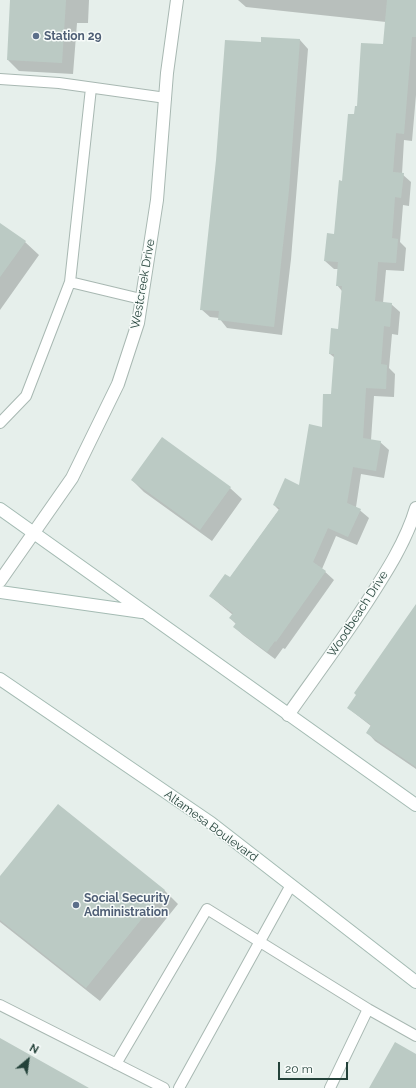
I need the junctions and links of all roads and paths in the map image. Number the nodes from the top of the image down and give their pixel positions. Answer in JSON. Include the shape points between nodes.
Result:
{"nodes":[{"id":1,"x":177,"y":0,"type":"edge"},
{"id":2,"x":0,"y":79,"type":"edge"},
{"id":3,"x":91,"y":88,"type":"junction"},
{"id":4,"x":166,"y":98,"type":"junction"},
{"id":5,"x":70,"y":282,"type":"junction"},
{"id":6,"x":141,"y":299,"type":"junction"},
{"id":7,"x":0,"y":423,"type":"edge"},
{"id":8,"x":416,"y":508,"type":"edge"},
{"id":9,"x":0,"y":509,"type":"edge"},
{"id":10,"x":34,"y":534,"type":"junction"},
{"id":11,"x":0,"y":581,"type":"edge"},
{"id":12,"x":0,"y":592,"type":"edge"},
{"id":13,"x":145,"y":613,"type":"junction"},
{"id":14,"x":0,"y":679,"type":"edge"},
{"id":15,"x":288,"y":715,"type":"junction"},
{"id":16,"x":416,"y":805,"type":"edge"},
{"id":17,"x":291,"y":885,"type":"junction"},
{"id":18,"x":260,"y":942,"type":"junction"},
{"id":19,"x":416,"y":982,"type":"edge"},
{"id":20,"x":0,"y":1004,"type":"edge"},
{"id":21,"x":368,"y":1009,"type":"junction"},
{"id":22,"x":416,"y":1036,"type":"edge"},
{"id":23,"x":116,"y":1064,"type":"junction"},
{"id":24,"x":164,"y":1088,"type":"edge"},
{"id":25,"x":179,"y":1088,"type":"edge"},
{"id":26,"x":330,"y":1088,"type":"edge"}],
"edges":[{"from":1,"to":4,"type":"main road","name":"Westcreek Drive"},
{"from":2,"to":3,"type":"lane"},
{"from":3,"to":4,"type":"lane"},
{"from":3,"to":5,"type":"lane"},
{"from":4,"to":6,"type":"main road","name":"Westcreek Drive","via":[[157,200]]},
{"from":5,"to":6,"type":"lane"},
{"from":5,"to":7,"type":"lane","via":[[26,396]]},
{"from":6,"to":10,"type":"main road","name":"Westcreek Drive","via":[[138,323],[118,384],[72,478]]},
{"from":8,"to":15,"type":"main road","name":"Woodbeach Drive","via":[[412,523],[385,574],[338,646]]},
{"from":9,"to":10,"type":"main road"},
{"from":10,"to":11,"type":"main road","name":"Westcreek Drive"},
{"from":10,"to":13,"type":"main road"},
{"from":12,"to":13,"type":"main road"},
{"from":13,"to":15,"type":"main road"},
{"from":14,"to":17,"type":"main road","name":"Altamesa Boulevard","via":[[211,823]]},
{"from":15,"to":16,"type":"main road"},
{"from":17,"to":18,"type":"lane"},
{"from":17,"to":19,"type":"main road","name":"Altamesa Boulevard"},
{"from":18,"to":21,"type":"lane"},
{"from":18,"to":23,"type":"lane","via":[[207,909]]},
{"from":18,"to":25,"type":"lane"},
{"from":20,"to":23,"type":"lane"},
{"from":21,"to":22,"type":"lane"},
{"from":21,"to":26,"type":"lane"},
{"from":23,"to":24,"type":"lane"}]}
